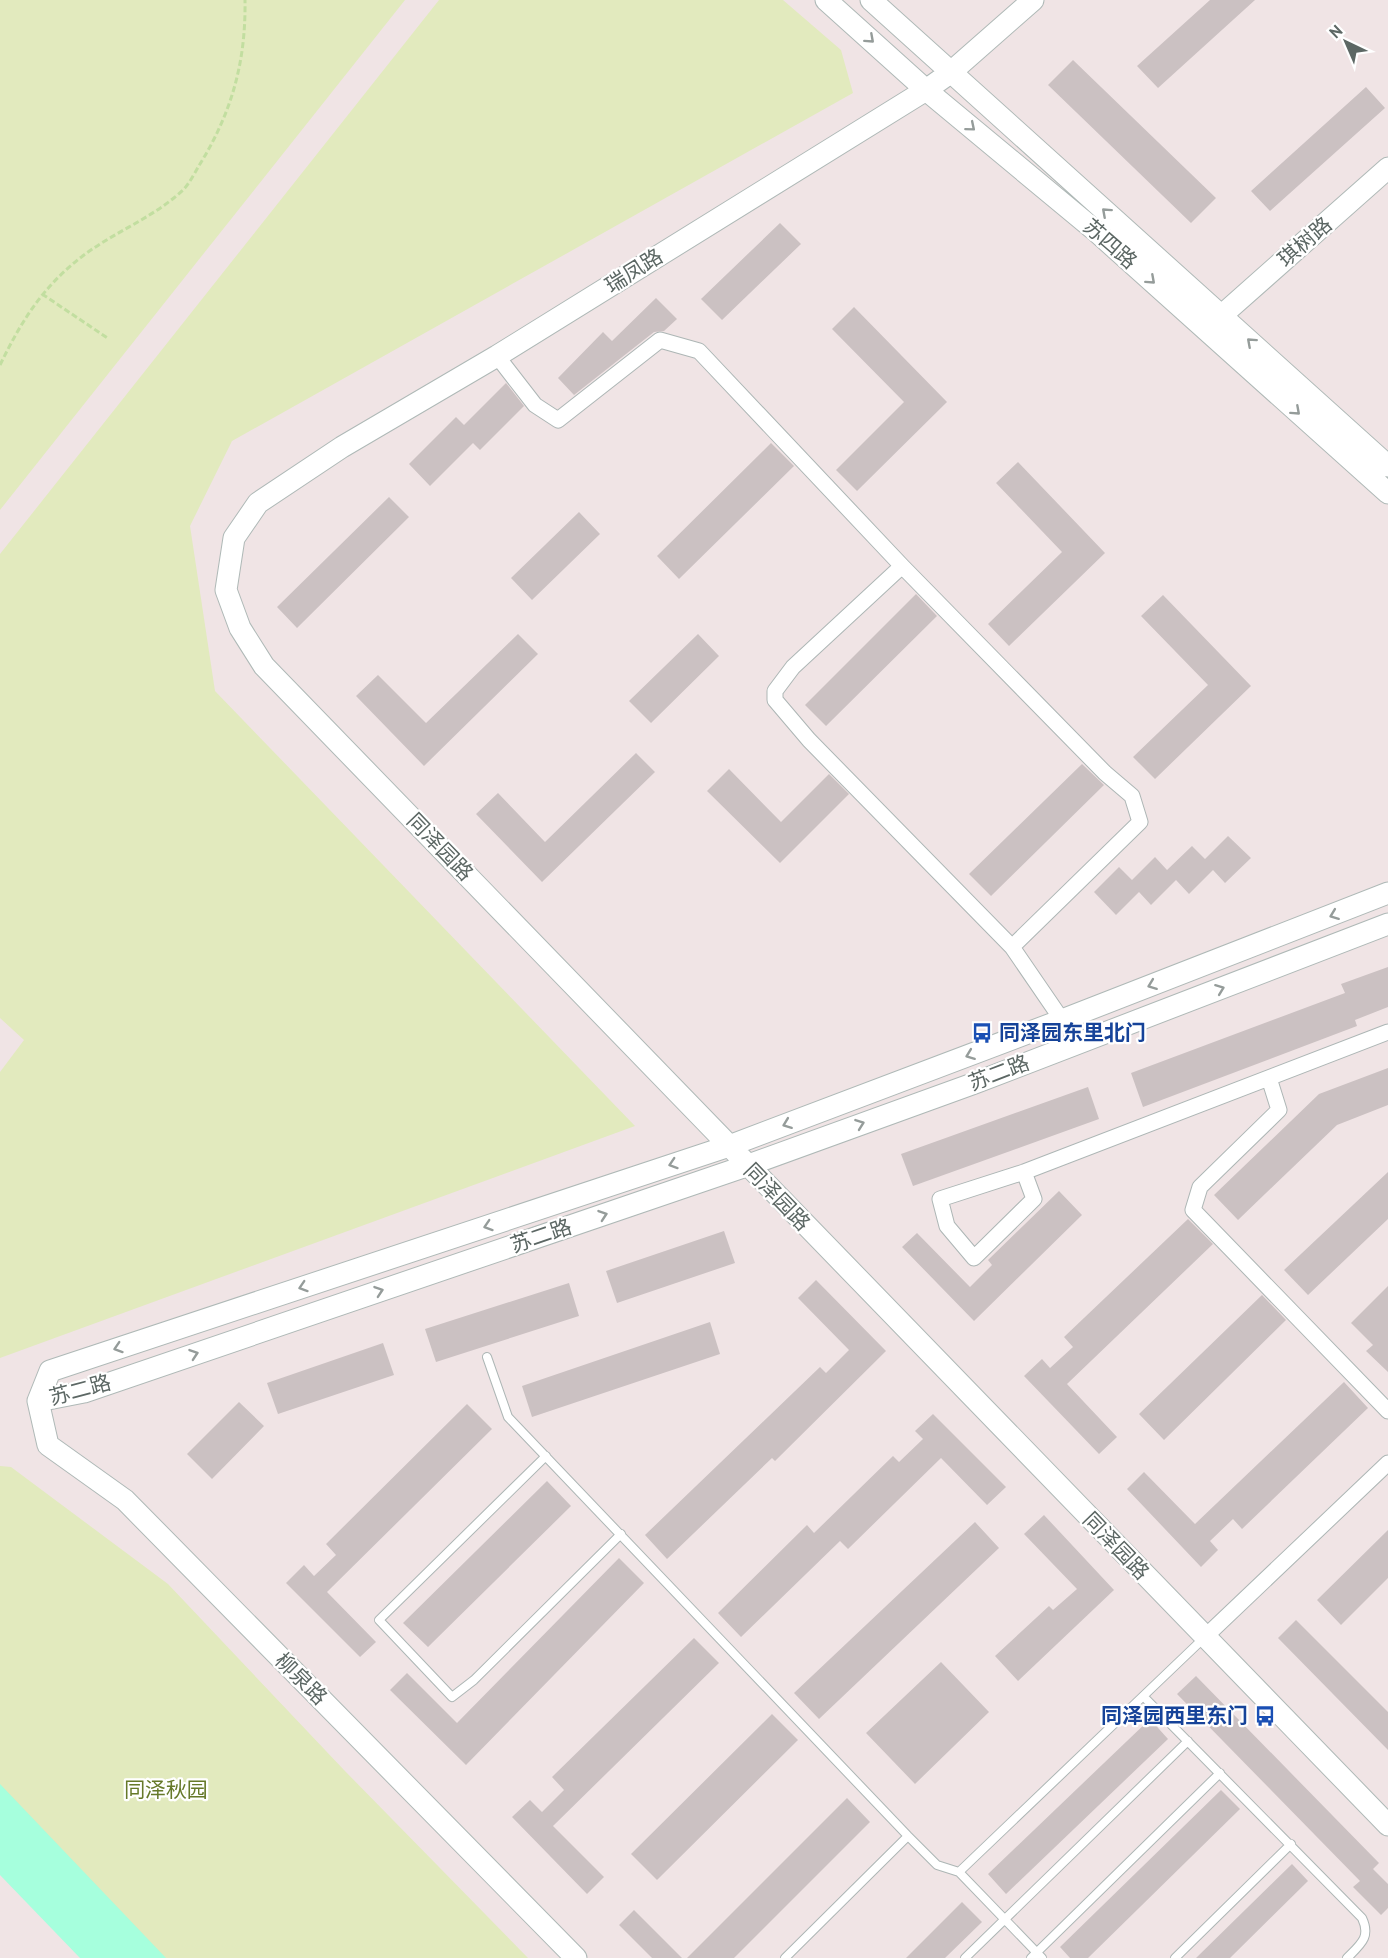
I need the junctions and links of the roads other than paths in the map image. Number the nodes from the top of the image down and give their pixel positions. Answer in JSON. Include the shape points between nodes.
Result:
{"nodes":[{"id":1,"x":826,"y":0,"type":"edge"},
{"id":2,"x":872,"y":0,"type":"edge"},
{"id":3,"x":1033,"y":0,"type":"edge"},
{"id":4,"x":950,"y":73,"type":"junction"},
{"id":5,"x":926,"y":90,"type":"junction"},
{"id":6,"x":1388,"y":168,"type":"edge"},
{"id":7,"x":1221,"y":316,"type":"junction"},
{"id":8,"x":497,"y":356,"type":"junction"},
{"id":9,"x":1388,"y":466,"type":"edge"},
{"id":10,"x":1388,"y":493,"type":"edge"},
{"id":11,"x":234,"y":538,"type":"joint"},
{"id":12,"x":903,"y":567,"type":"junction"},
{"id":13,"x":1388,"y":893,"type":"edge"},
{"id":14,"x":1388,"y":924,"type":"edge"},
{"id":15,"x":1012,"y":947,"type":"junction"},
{"id":16,"x":1062,"y":1020,"type":"junction"},
{"id":17,"x":1388,"y":1032,"type":"edge"},
{"id":18,"x":1269,"y":1078,"type":"junction"},
{"id":19,"x":729,"y":1146,"type":"junction"},
{"id":20,"x":746,"y":1166,"type":"junction"},
{"id":21,"x":1024,"y":1172,"type":"junction"},
{"id":22,"x":487,"y":1357,"type":"dead end"},
{"id":23,"x":38,"y":1401,"type":"junction"},
{"id":24,"x":1388,"y":1411,"type":"edge"},
{"id":25,"x":546,"y":1456,"type":"junction"},
{"id":26,"x":1388,"y":1463,"type":"edge"},
{"id":27,"x":621,"y":1534,"type":"junction"},
{"id":28,"x":1205,"y":1637,"type":"junction"},
{"id":29,"x":1144,"y":1696,"type":"junction"},
{"id":30,"x":1188,"y":1741,"type":"junction"},
{"id":31,"x":1220,"y":1773,"type":"junction"},
{"id":32,"x":1388,"y":1825,"type":"edge"},
{"id":33,"x":908,"y":1836,"type":"junction"},
{"id":34,"x":1291,"y":1844,"type":"junction"},
{"id":35,"x":959,"y":1872,"type":"junction"},
{"id":36,"x":1004,"y":1919,"type":"junction"},
{"id":37,"x":1036,"y":1956,"type":"edge"},
{"id":38,"x":576,"y":1958,"type":"edge"},
{"id":39,"x":785,"y":1958,"type":"edge"},
{"id":40,"x":965,"y":1958,"type":"edge"},
{"id":41,"x":1175,"y":1958,"type":"edge"},
{"id":42,"x":1347,"y":1958,"type":"edge"}],
"edges":[{"from":1,"to":5,"type":"street","name":"苏四路","one_way":true},
{"from":2,"to":4,"type":"street","name":"苏四路"},
{"from":3,"to":4,"type":"street","name":"瑞凤路"},
{"from":4,"to":5,"type":"street","name":"瑞凤路"},
{"from":7,"to":4,"type":"street","name":"苏四路","one_way":true},
{"from":5,"to":8,"type":"street","name":"瑞凤路"},
{"from":5,"to":10,"type":"street","name":"苏四路","one_way":true,"via":[[1097,232]]},
{"from":6,"to":7,"type":"street","name":"琪树路"},
{"from":9,"to":7,"type":"street","name":"苏四路","one_way":true},
{"from":8,"to":11,"type":"street","name":"瑞凤路","via":[[342,447],[258,502]]},
{"from":8,"to":12,"type":"street","via":[[535,405],[558,420],[660,340],[699,351]]},
{"from":11,"to":19,"type":"street","name":"同泽园路","via":[[226,590],[240,627],[264,666]]},
{"from":12,"to":15,"type":"street","via":[[793,667],[775,691],[775,700],[809,740]]},
{"from":12,"to":15,"type":"street","via":[[1132,796],[1140,822]]},
{"from":13,"to":16,"type":"street","name":"苏二路","one_way":true},
{"from":20,"to":14,"type":"street","name":"苏二路","one_way":true,"via":[[975,1083]]},
{"from":15,"to":16,"type":"street"},
{"from":16,"to":19,"type":"street","name":"苏二路","one_way":true},
{"from":17,"to":18,"type":"street"},
{"from":18,"to":21,"type":"street"},
{"from":18,"to":24,"type":"street","via":[[1279,1110],[1200,1187],[1193,1210]]},
{"from":19,"to":20,"type":"street","name":"同泽园路"},
{"from":19,"to":23,"type":"street","name":"苏二路","one_way":true,"via":[[50,1371]]},
{"from":23,"to":20,"type":"street","name":"苏二路","one_way":true,"via":[[84,1392]]},
{"from":20,"to":28,"type":"street","name":"同泽园路"},
{"from":21,"to":21,"type":"street","via":[[1034,1199],[974,1258],[947,1226],[940,1198]]},
{"from":22,"to":25,"type":"lane","via":[[508,1417]]},
{"from":23,"to":38,"type":"street","name":"柳泉路","via":[[48,1446],[125,1500]]},
{"from":25,"to":27,"type":"lane"},
{"from":25,"to":27,"type":"lane","via":[[380,1620],[452,1697],[474,1680]]},
{"from":26,"to":28,"type":"street"},
{"from":27,"to":33,"type":"lane"},
{"from":28,"to":29,"type":"lane"},
{"from":28,"to":32,"type":"street","name":"同泽园路"},
{"from":29,"to":30,"type":"lane"},
{"from":29,"to":35,"type":"lane"},
{"from":30,"to":31,"type":"lane"},
{"from":30,"to":36,"type":"lane"},
{"from":31,"to":34,"type":"lane"},
{"from":31,"to":37,"type":"lane"},
{"from":33,"to":35,"type":"lane","via":[[937,1865]]},
{"from":33,"to":39,"type":"lane"},
{"from":34,"to":41,"type":"lane"},
{"from":34,"to":42,"type":"lane","via":[[1362,1918],[1367,1929],[1365,1941]]},
{"from":35,"to":36,"type":"lane"},
{"from":36,"to":37,"type":"lane"},
{"from":36,"to":40,"type":"lane"}]}
